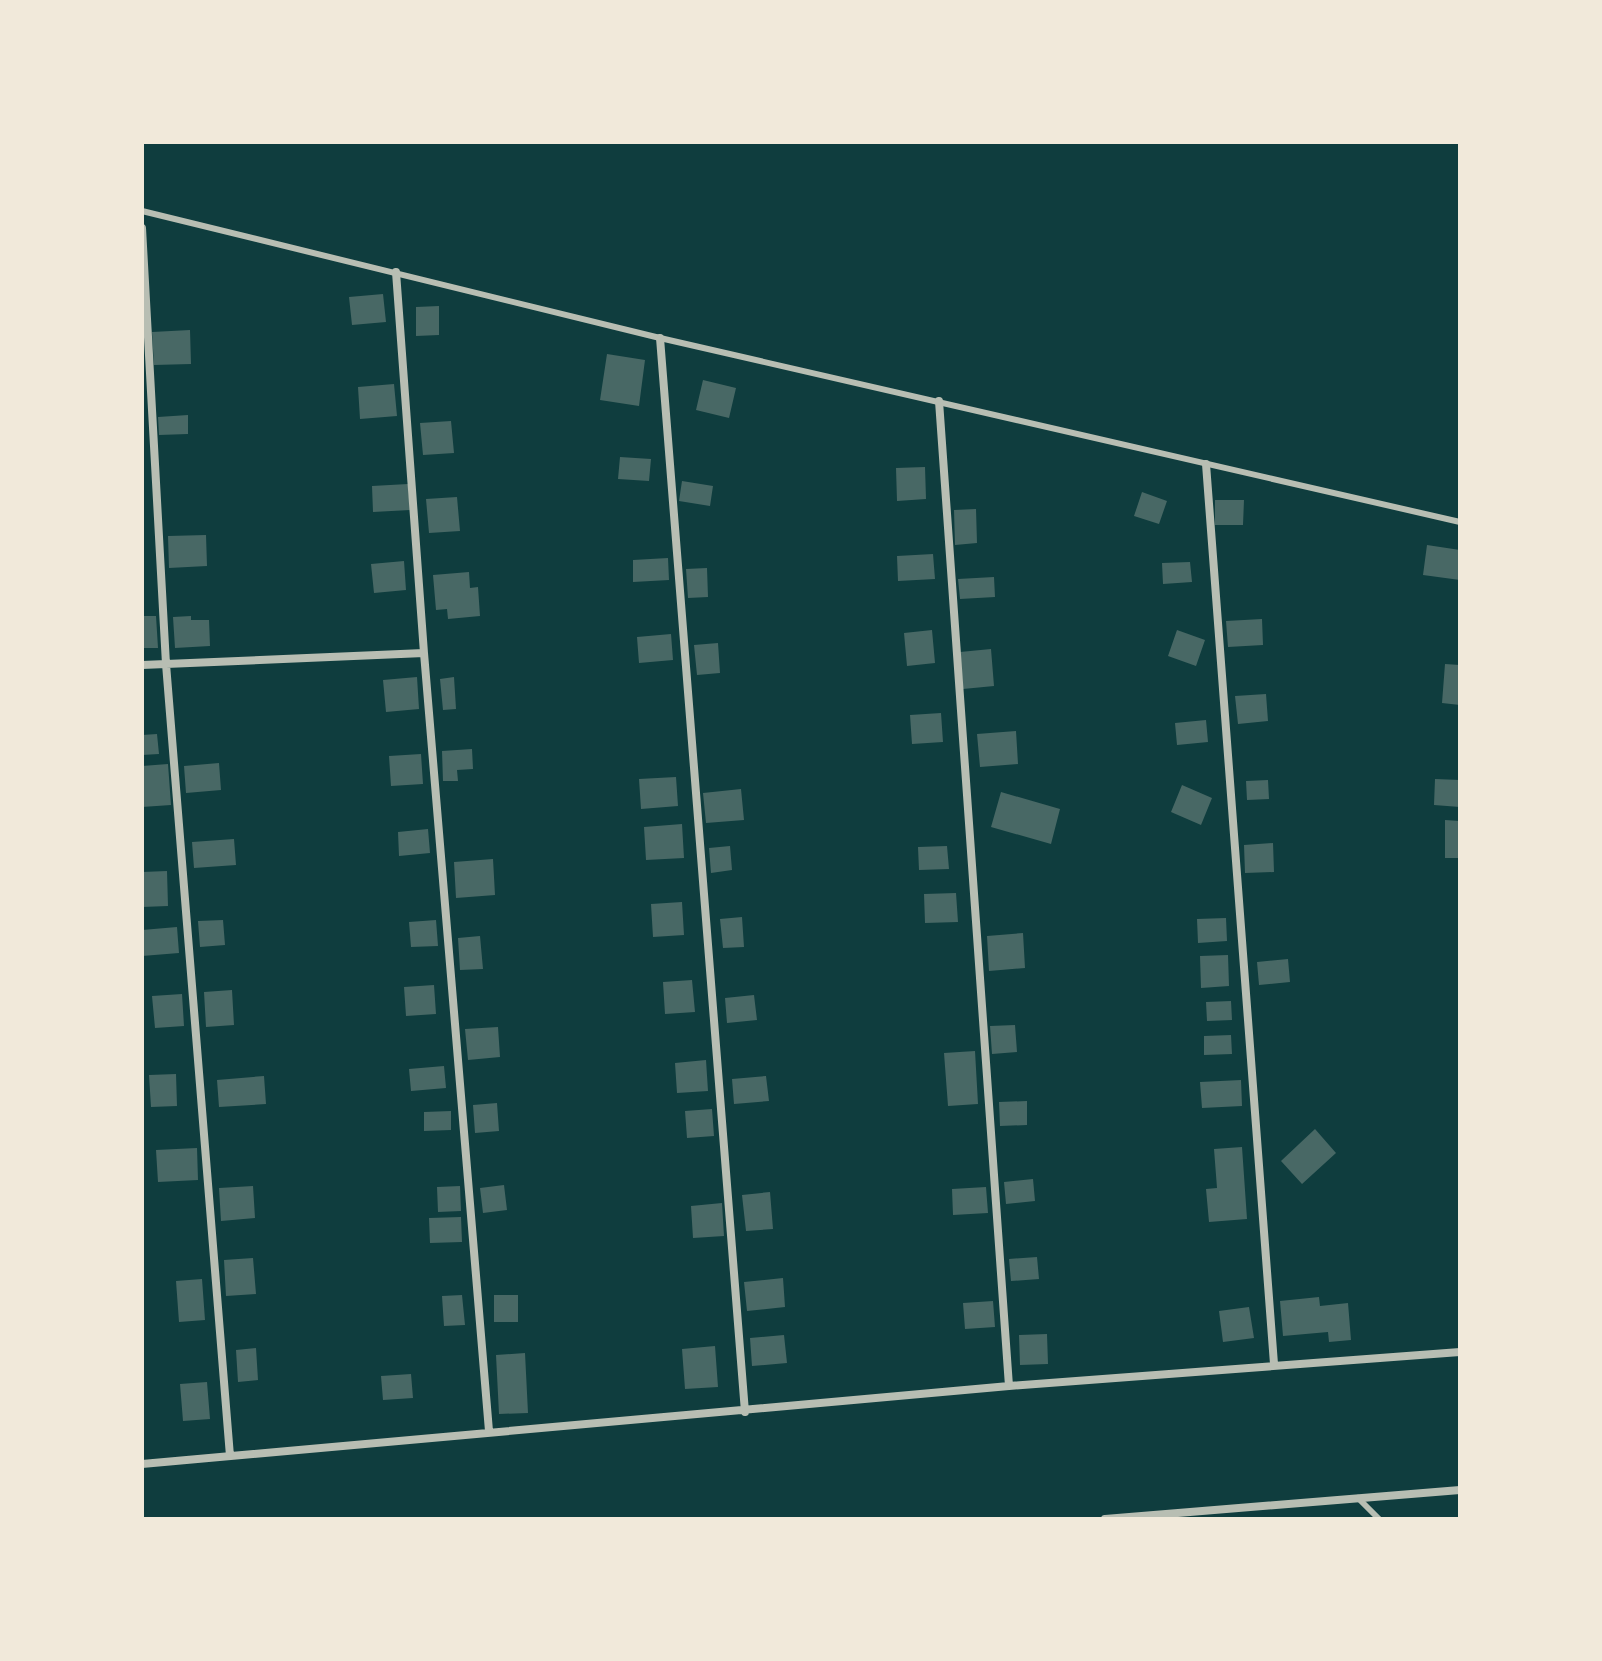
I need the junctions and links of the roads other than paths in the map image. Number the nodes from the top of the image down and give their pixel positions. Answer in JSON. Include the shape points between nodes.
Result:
{"nodes":[{"id":1,"x":142,"y":211,"type":"edge"},
{"id":2,"x":142,"y":228,"type":"edge"},
{"id":3,"x":396,"y":272,"type":"junction"},
{"id":4,"x":660,"y":338,"type":"junction"},
{"id":5,"x":939,"y":401,"type":"junction"},
{"id":6,"x":1206,"y":464,"type":"junction"},
{"id":7,"x":1460,"y":522,"type":"edge"},
{"id":8,"x":424,"y":653,"type":"junction"},
{"id":9,"x":166,"y":664,"type":"junction"},
{"id":10,"x":142,"y":665,"type":"edge"},
{"id":11,"x":1460,"y":1352,"type":"edge"},
{"id":12,"x":1274,"y":1364,"type":"junction"},
{"id":13,"x":1009,"y":1386,"type":"junction"},
{"id":14,"x":745,"y":1412,"type":"junction"},
{"id":15,"x":489,"y":1431,"type":"junction"},
{"id":16,"x":230,"y":1456,"type":"junction"},
{"id":17,"x":142,"y":1464,"type":"edge"},
{"id":18,"x":1460,"y":1490,"type":"edge"},
{"id":19,"x":1358,"y":1498,"type":"junction"},
{"id":20,"x":1105,"y":1519,"type":"edge"},
{"id":21,"x":1379,"y":1519,"type":"edge"}],
"edges":[{"from":1,"to":3,"type":"lane"},
{"from":2,"to":9,"type":"street"},
{"from":3,"to":4,"type":"lane"},
{"from":3,"to":8,"type":"street"},
{"from":4,"to":5,"type":"lane"},
{"from":4,"to":14,"type":"street"},
{"from":5,"to":6,"type":"lane"},
{"from":5,"to":13,"type":"street"},
{"from":6,"to":7,"type":"lane"},
{"from":6,"to":12,"type":"street"},
{"from":8,"to":9,"type":"street"},
{"from":8,"to":15,"type":"street"},
{"from":9,"to":10,"type":"street"},
{"from":9,"to":16,"type":"street"},
{"from":11,"to":12,"type":"street"},
{"from":12,"to":13,"type":"street"},
{"from":13,"to":14,"type":"street"},
{"from":14,"to":15,"type":"street"},
{"from":15,"to":16,"type":"street"},
{"from":16,"to":17,"type":"street"},
{"from":18,"to":19,"type":"street"},
{"from":19,"to":20,"type":"street"},
{"from":19,"to":21,"type":"lane"}]}
